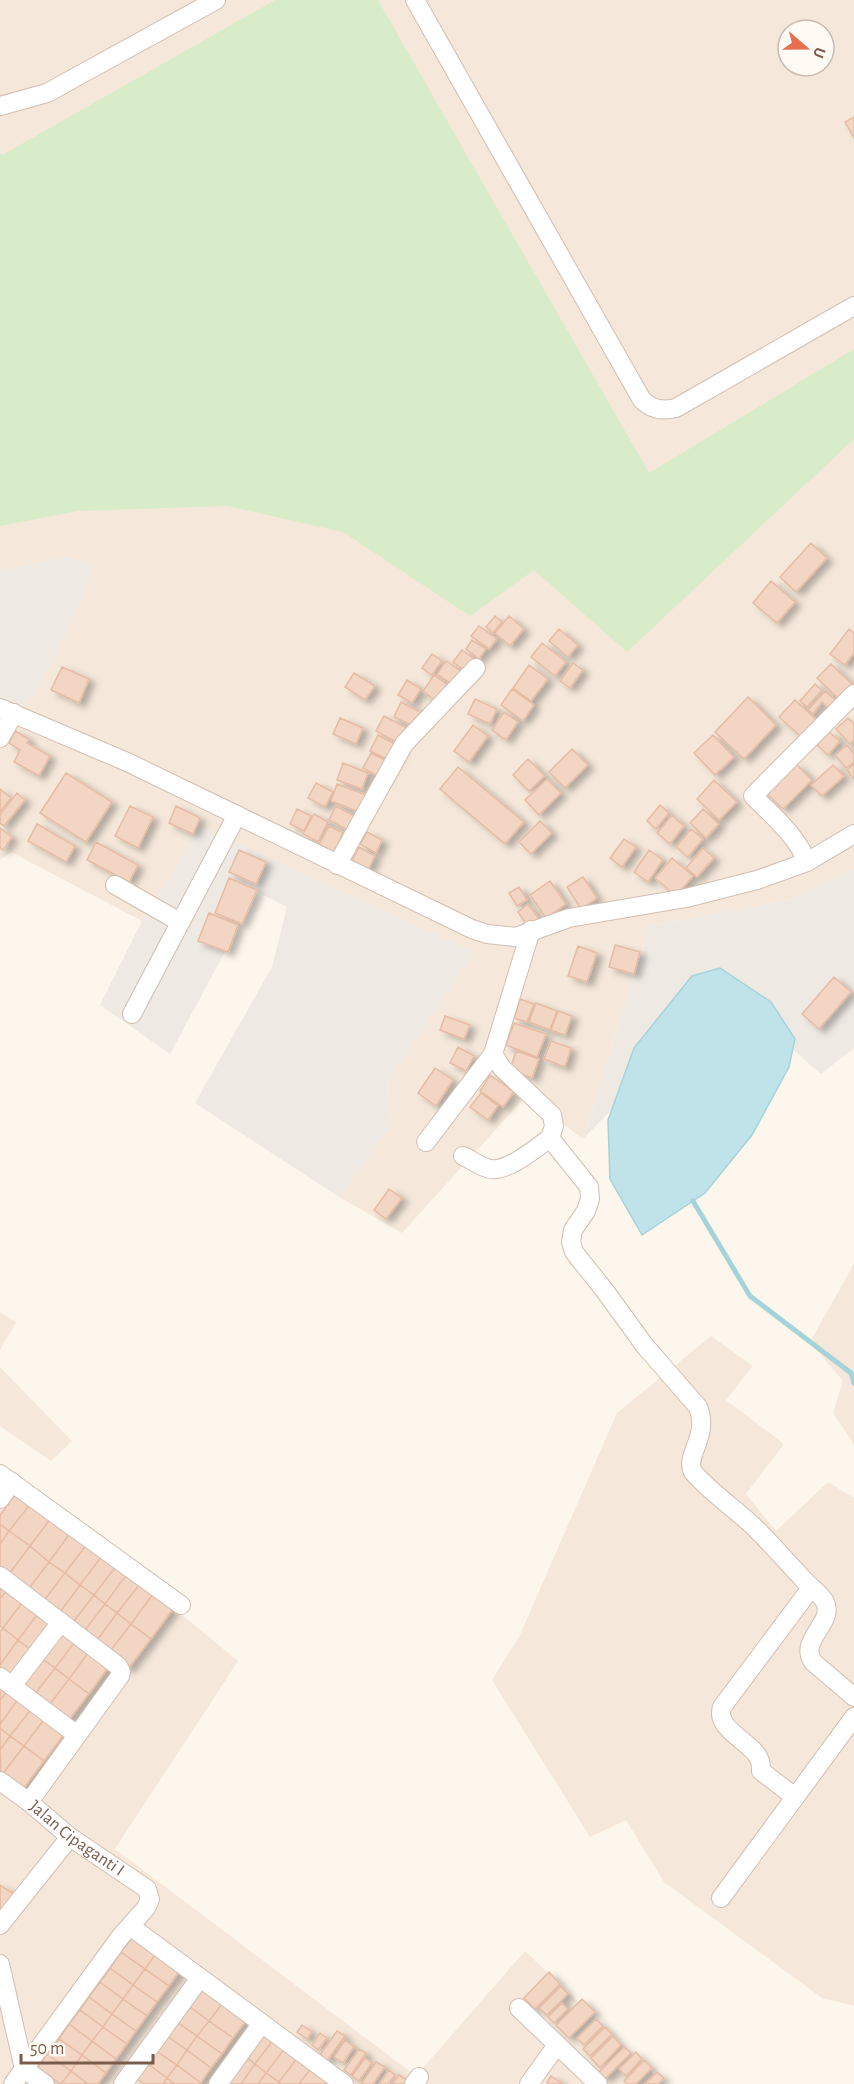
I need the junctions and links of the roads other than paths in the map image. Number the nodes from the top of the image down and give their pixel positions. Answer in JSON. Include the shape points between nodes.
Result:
{"nodes":[{"id":1,"x":216,"y":0,"type":"edge"},
{"id":2,"x":415,"y":0,"type":"edge"},
{"id":3,"x":0,"y":106,"type":"edge"},
{"id":4,"x":854,"y":306,"type":"edge"},
{"id":5,"x":476,"y":668,"type":"dead end"},
{"id":6,"x":854,"y":694,"type":"edge"},
{"id":7,"x":7,"y":710,"type":"edge"},
{"id":8,"x":0,"y":738,"type":"edge"},
{"id":9,"x":237,"y":815,"type":"junction"},
{"id":10,"x":854,"y":834,"type":"edge"},
{"id":11,"x":807,"y":862,"type":"junction"},
{"id":12,"x":337,"y":865,"type":"junction"},
{"id":13,"x":115,"y":885,"type":"dead end"},
{"id":14,"x":180,"y":922,"type":"junction"},
{"id":15,"x":531,"y":930,"type":"junction"},
{"id":16,"x":132,"y":1014,"type":"dead end"},
{"id":17,"x":493,"y":1054,"type":"junction"},
{"id":18,"x":550,"y":1138,"type":"junction"},
{"id":19,"x":426,"y":1142,"type":"dead end"},
{"id":20,"x":463,"y":1156,"type":"dead end"},
{"id":21,"x":6,"y":1478,"type":"edge"},
{"id":22,"x":0,"y":1499,"type":"edge"},
{"id":23,"x":0,"y":1576,"type":"edge"},
{"id":24,"x":811,"y":1588,"type":"junction"},
{"id":25,"x":181,"y":1605,"type":"dead end"},
{"id":26,"x":61,"y":1622,"type":"junction"},
{"id":27,"x":6,"y":1682,"type":"edge"},
{"id":28,"x":854,"y":1697,"type":"edge"},
{"id":29,"x":854,"y":1717,"type":"edge"},
{"id":30,"x":77,"y":1735,"type":"junction"},
{"id":31,"x":0,"y":1781,"type":"edge"},
{"id":32,"x":795,"y":1797,"type":"junction"},
{"id":33,"x":29,"y":1802,"type":"junction"},
{"id":34,"x":70,"y":1837,"type":"junction"},
{"id":35,"x":721,"y":1898,"type":"dead end"},
{"id":36,"x":0,"y":1925,"type":"edge"},
{"id":37,"x":130,"y":1926,"type":"junction"},
{"id":38,"x":0,"y":1964,"type":"edge"},
{"id":39,"x":200,"y":1978,"type":"junction"},
{"id":40,"x":519,"y":2007,"type":"dead end"},
{"id":41,"x":262,"y":2023,"type":"junction"},
{"id":42,"x":557,"y":2045,"type":"junction"},
{"id":43,"x":24,"y":2069,"type":"junction"},
{"id":44,"x":339,"y":2082,"type":"edge"},
{"id":45,"x":13,"y":2084,"type":"edge"},
{"id":46,"x":45,"y":2084,"type":"edge"},
{"id":47,"x":123,"y":2084,"type":"edge"},
{"id":48,"x":218,"y":2084,"type":"edge"},
{"id":49,"x":529,"y":2084,"type":"edge"},
{"id":50,"x":598,"y":2084,"type":"edge"}],
"edges":[{"from":1,"to":3,"type":"street","via":[[47,93]]},
{"from":2,"to":4,"type":"street","via":[[648,405],[665,411],[675,408]]},
{"from":5,"to":12,"type":"street","via":[[405,744]]},
{"from":6,"to":11,"type":"street","via":[[753,796],[803,851]]},
{"from":7,"to":8,"type":"street"},
{"from":7,"to":9,"type":"street"},
{"from":9,"to":12,"type":"street"},
{"from":9,"to":14,"type":"street"},
{"from":10,"to":11,"type":"street"},
{"from":11,"to":15,"type":"street","via":[[686,898],[590,913]]},
{"from":12,"to":15,"type":"street","via":[[487,934],[516,936]]},
{"from":13,"to":14,"type":"street"},
{"from":14,"to":16,"type":"street"},
{"from":15,"to":17,"type":"street"},
{"from":17,"to":18,"type":"street","via":[[502,1068],[552,1115]]},
{"from":17,"to":19,"type":"street"},
{"from":18,"to":20,"type":"street","via":[[519,1160],[498,1169],[489,1169]]},
{"from":18,"to":24,"type":"street","via":[[589,1187],[586,1211],[573,1230],[574,1252],[702,1416],[702,1429],[690,1462],[693,1472],[752,1525]]},
{"from":21,"to":22,"type":"street"},
{"from":21,"to":25,"type":"street"},
{"from":23,"to":26,"type":"street"},
{"from":24,"to":28,"type":"street","via":[[827,1606],[810,1647],[811,1659]]},
{"from":24,"to":32,"type":"street","via":[[720,1712],[723,1722],[759,1759],[761,1771]]},
{"from":26,"to":27,"type":"street"},
{"from":26,"to":30,"type":"street","via":[[120,1668],[120,1676]]},
{"from":27,"to":30,"type":"street"},
{"from":29,"to":32,"type":"street"},
{"from":30,"to":33,"type":"street"},
{"from":31,"to":33,"type":"street","name":"Jalan Cipaganti I"},
{"from":32,"to":35,"type":"street"},
{"from":33,"to":34,"type":"street","name":"Jalan Cipaganti I"},
{"from":34,"to":36,"type":"street"},
{"from":34,"to":37,"type":"street","name":"Jalan Cipaganti I","via":[[147,1889],[150,1899],[146,1908]]},
{"from":37,"to":39,"type":"street"},
{"from":37,"to":43,"type":"street"},
{"from":38,"to":43,"type":"street"},
{"from":39,"to":41,"type":"street"},
{"from":39,"to":47,"type":"street"},
{"from":40,"to":42,"type":"street"},
{"from":41,"to":44,"type":"street"},
{"from":41,"to":48,"type":"street"},
{"from":42,"to":49,"type":"street"},
{"from":42,"to":50,"type":"street"},
{"from":43,"to":45,"type":"street"},
{"from":43,"to":46,"type":"street"}]}
